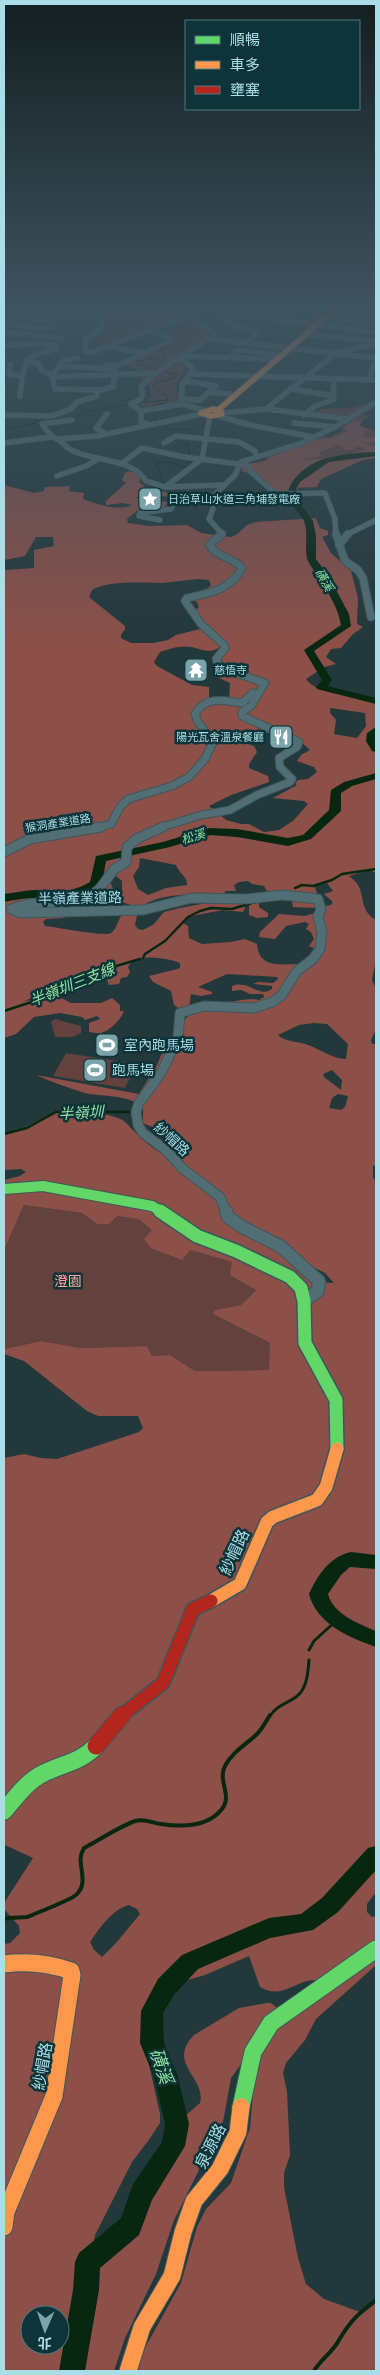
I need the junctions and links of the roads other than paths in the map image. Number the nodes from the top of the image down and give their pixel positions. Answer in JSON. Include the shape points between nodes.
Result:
{"nodes":[{"id":1,"x":58,"y":422,"type":"edge"},
{"id":2,"x":101,"y":422,"type":"edge"},
{"id":3,"x":141,"y":422,"type":"edge"},
{"id":4,"x":166,"y":422,"type":"edge"},
{"id":5,"x":210,"y":422,"type":"edge"},
{"id":6,"x":245,"y":422,"type":"edge"},
{"id":7,"x":343,"y":422,"type":"edge"},
{"id":8,"x":294,"y":423,"type":"joint"},
{"id":9,"x":150,"y":425,"type":"junction"},
{"id":10,"x":335,"y":427,"type":"junction"},
{"id":11,"x":282,"y":432,"type":"junction"},
{"id":12,"x":106,"y":434,"type":"junction"},
{"id":13,"x":55,"y":438,"type":"junction"},
{"id":14,"x":205,"y":438,"type":"junction"},
{"id":15,"x":313,"y":438,"type":"junction"},
{"id":16,"x":4,"y":442,"type":"edge"},
{"id":17,"x":164,"y":443,"type":"dead end"},
{"id":18,"x":257,"y":457,"type":"junction"},
{"id":19,"x":98,"y":459,"type":"junction"},
{"id":20,"x":202,"y":459,"type":"junction"},
{"id":21,"x":239,"y":463,"type":"junction"},
{"id":22,"x":121,"y":464,"type":"junction"},
{"id":23,"x":56,"y":476,"type":"dead end"},
{"id":24,"x":223,"y":485,"type":"junction"},
{"id":25,"x":165,"y":487,"type":"junction"},
{"id":26,"x":210,"y":499,"type":"junction"},
{"id":27,"x":160,"y":520,"type":"dead end"},
{"id":28,"x":376,"y":520,"type":"edge"},
{"id":29,"x":338,"y":545,"type":"junction"},
{"id":30,"x":374,"y":620,"type":"edge"},
{"id":31,"x":236,"y":673,"type":"junction"},
{"id":32,"x":4,"y":852,"type":"edge"},
{"id":33,"x":283,"y":895,"type":"joint"},
{"id":34,"x":4,"y":1189,"type":"edge"},
{"id":35,"x":304,"y":1301,"type":"junction"},
{"id":36,"x":4,"y":1811,"type":"edge"},
{"id":37,"x":376,"y":1950,"type":"edge"},
{"id":38,"x":4,"y":1964,"type":"edge"},
{"id":39,"x":4,"y":2227,"type":"edge"},
{"id":40,"x":128,"y":2371,"type":"edge"}],
"edges":[{"from":1,"to":13,"type":"street","via":[[42,424]]},
{"from":2,"to":12,"type":"street","via":[[96,428]]},
{"from":3,"to":9,"type":"street"},
{"from":4,"to":9,"type":"street"},
{"from":5,"to":14,"type":"street"},
{"from":6,"to":11,"type":"street"},
{"from":7,"to":10,"type":"street"},
{"from":8,"to":10,"type":"street"},
{"from":8,"to":11,"type":"street"},
{"from":9,"to":12,"type":"street"},
{"from":10,"to":15,"type":"street"},
{"from":11,"to":15,"type":"street"},
{"from":12,"to":13,"type":"street"},
{"from":13,"to":16,"type":"street"},
{"from":13,"to":19,"type":"street","via":[[71,450]]},
{"from":14,"to":17,"type":"street","via":[[176,436]]},
{"from":14,"to":18,"type":"street","via":[[245,444],[255,451]]},
{"from":14,"to":20,"type":"street"},
{"from":15,"to":18,"type":"street"},
{"from":18,"to":21,"type":"street"},
{"from":19,"to":22,"type":"street"},
{"from":19,"to":23,"type":"street"},
{"from":20,"to":21,"type":"street"},
{"from":20,"to":22,"type":"street","via":[[142,448]]},
{"from":20,"to":25,"type":"street"},
{"from":21,"to":24,"type":"street","via":[[233,478]]},
{"from":21,"to":29,"type":"street","via":[[248,465],[251,472],[276,494],[324,493],[335,519]]},
{"from":22,"to":25,"type":"street","via":[[137,470],[146,482]]},
{"from":24,"to":25,"type":"street"},
{"from":24,"to":26,"type":"street","via":[[218,495]]},
{"from":26,"to":27,"type":"street","via":[[178,499],[171,509],[145,511],[139,516]]},
{"from":26,"to":31,"type":"street","name":"猴洞產業道路","via":[[213,509],[209,519],[223,535],[208,545],[209,548],[238,562],[242,568],[238,578],[225,587],[208,595],[187,598],[186,602],[208,632],[224,644],[225,648],[216,660],[218,664]]},
{"from":28,"to":29,"type":"street","via":[[346,535]]},
{"from":29,"to":30,"type":"street","via":[[345,562],[358,570],[363,578]]},
{"from":31,"to":32,"type":"street","name":"猴洞產業道路","via":[[256,688],[244,702],[218,698],[197,709],[198,722],[213,742],[208,759],[189,779],[165,790],[128,799],[122,803],[111,824],[101,828],[21,840]]},
{"from":31,"to":33,"type":"street","name":"半嶺產業道路","via":[[265,683],[242,716],[299,742],[297,747],[279,758],[280,767],[292,779],[290,782],[230,810],[201,815],[138,838],[127,847],[127,860],[91,895],[19,906],[12,910],[20,913],[113,912],[143,910],[192,898],[246,899]]},
{"from":33,"to":35,"type":"street","name":"紗帽路","via":[[313,897],[321,903],[318,916],[323,930],[319,950],[292,975],[284,994],[267,1005],[244,1010],[207,1006],[180,1013],[178,1038],[136,1112],[143,1134],[220,1197],[228,1217],[280,1246],[319,1281],[318,1291]]},
{"from":34,"to":35,"type":"street","name":"紗帽路","via":[[43,1186],[152,1206],[206,1241],[236,1251],[290,1277],[301,1288]]},
{"from":35,"to":36,"type":"street","name":"紗帽路","via":[[305,1343],[336,1400],[338,1452],[326,1487],[317,1500],[267,1522],[240,1584],[193,1609],[164,1683],[122,1714],[91,1752],[29,1783]]},
{"from":37,"to":40,"type":"street","name":"泉源路","via":[[272,2023],[260,2036],[247,2066],[238,2132],[220,2169],[194,2201],[172,2276],[142,2327]]},
{"from":38,"to":39,"type":"street","name":"紗帽路","via":[[20,1960],[59,1966],[71,1971],[72,1975],[54,2096],[6,2212]]}]}
